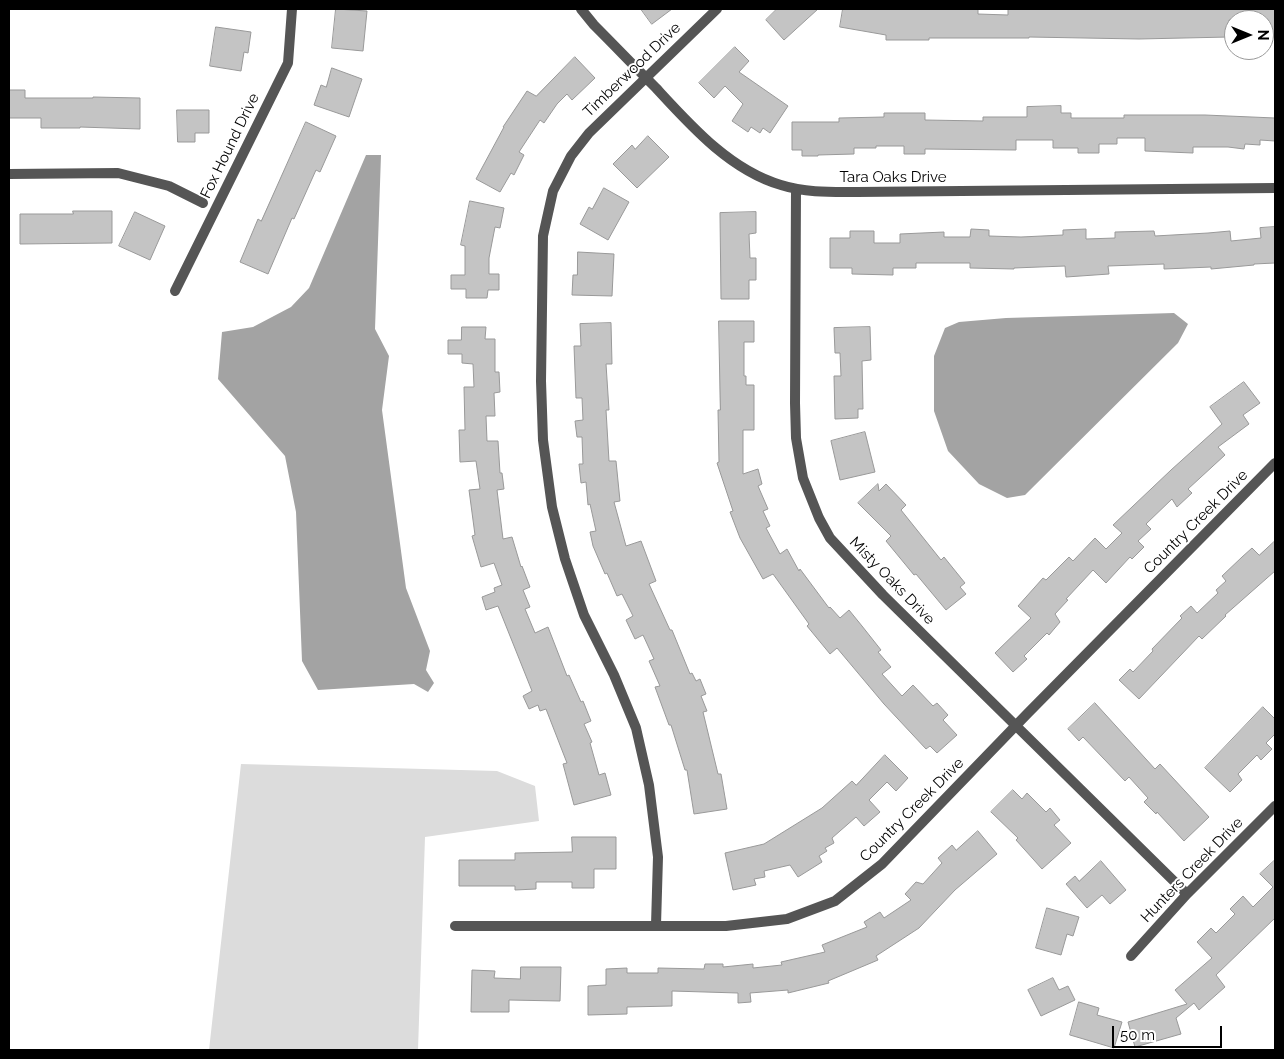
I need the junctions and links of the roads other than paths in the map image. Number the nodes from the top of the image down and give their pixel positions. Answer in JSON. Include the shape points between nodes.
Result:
{"nodes":[{"id":1,"x":292,"y":9,"type":"edge"},
{"id":2,"x":581,"y":9,"type":"edge"},
{"id":3,"x":718,"y":9,"type":"edge"},
{"id":4,"x":646,"y":78,"type":"junction"},
{"id":5,"x":9,"y":174,"type":"edge"},
{"id":6,"x":1275,"y":188,"type":"edge"},
{"id":7,"x":796,"y":189,"type":"junction"},
{"id":8,"x":203,"y":202,"type":"dead end"},
{"id":9,"x":175,"y":291,"type":"dead end"},
{"id":10,"x":1275,"y":463,"type":"edge"},
{"id":11,"x":1016,"y":727,"type":"junction"},
{"id":12,"x":1275,"y":806,"type":"edge"},
{"id":13,"x":1187,"y":894,"type":"junction"},
{"id":14,"x":656,"y":925,"type":"junction"},
{"id":15,"x":455,"y":926,"type":"dead end"},
{"id":16,"x":1131,"y":956,"type":"dead end"}],
"edges":[{"from":1,"to":9,"type":"street","name":"Fox Hound Drive","via":[[288,63]]},
{"from":2,"to":4,"type":"street","name":"Tara Oaks Drive"},
{"from":3,"to":4,"type":"street","name":"Timberwood Drive"},
{"from":4,"to":7,"type":"street","name":"Tara Oaks Drive","via":[[670,105],[729,158],[763,178]]},
{"from":4,"to":14,"type":"street","name":"Timberwood Drive","via":[[589,133],[553,191],[543,236],[541,381],[543,440],[552,507],[565,560],[584,615],[636,728],[649,785],[658,857]]},
{"from":5,"to":8,"type":"street","via":[[118,173],[169,186]]},
{"from":6,"to":7,"type":"street","name":"Tara Oaks Drive","via":[[857,192]]},
{"from":7,"to":11,"type":"street","name":"Misty Oaks Drive","via":[[794,403],[803,478],[830,538]]},
{"from":10,"to":11,"type":"street","name":"Country Creek Drive"},
{"from":11,"to":13,"type":"street","name":"Misty Oaks Drive"},
{"from":11,"to":14,"type":"street","name":"Country Creek Drive","via":[[882,864],[835,901],[787,919],[726,926]]},
{"from":12,"to":13,"type":"street","name":"Hunters Creek Drive"},
{"from":13,"to":16,"type":"street","name":"Hunters Creek Drive"},
{"from":14,"to":15,"type":"street","name":"Country Creek Drive"}]}
